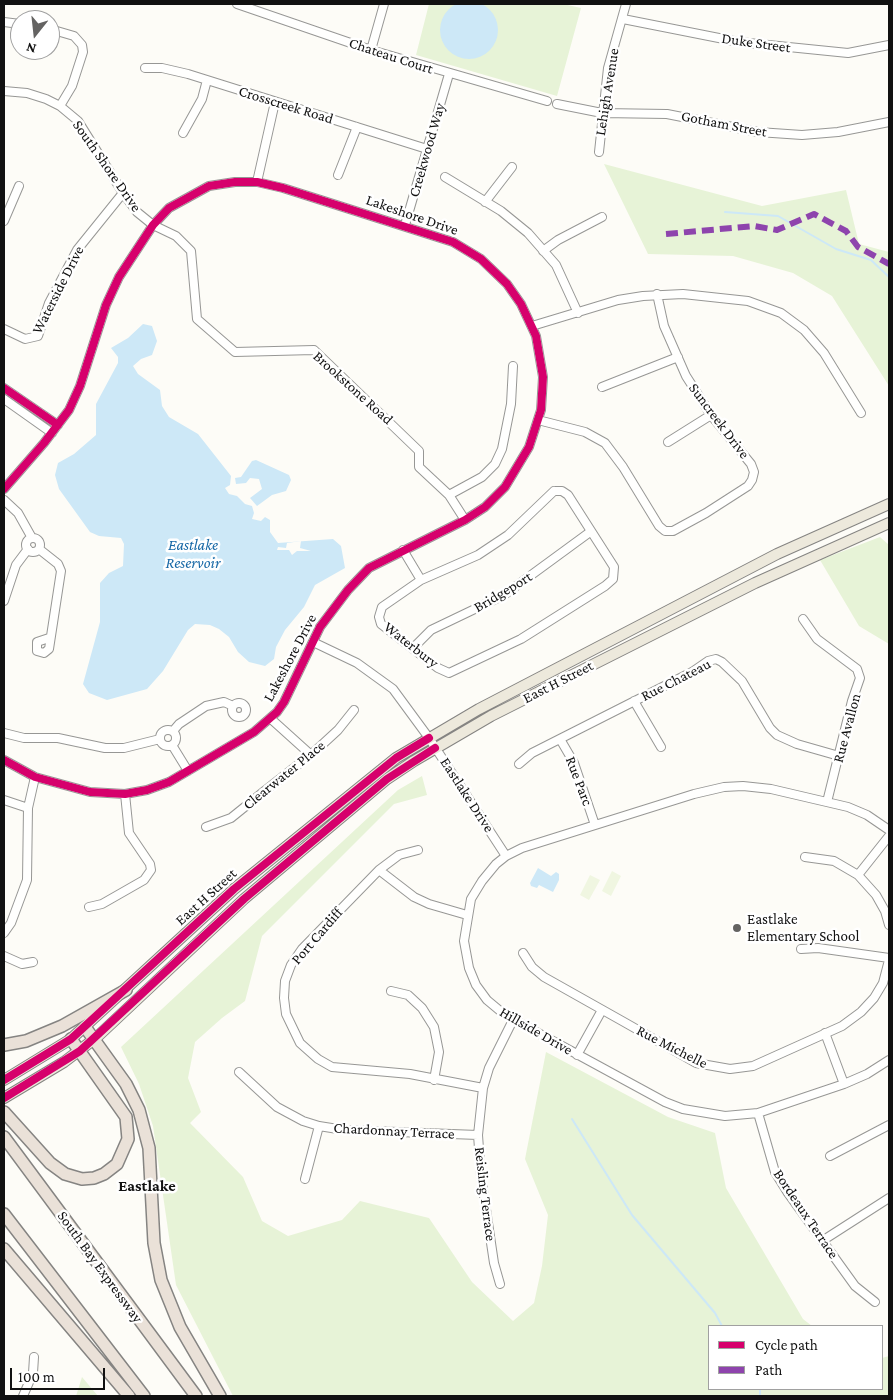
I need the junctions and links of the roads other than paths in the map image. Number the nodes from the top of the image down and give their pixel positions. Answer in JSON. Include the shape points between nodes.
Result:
{"nodes":[{"id":1,"x":237,"y":4,"type":"edge"},
{"id":2,"x":384,"y":4,"type":"edge"},
{"id":3,"x":626,"y":4,"type":"edge"},
{"id":4,"x":623,"y":19,"type":"junction"},
{"id":5,"x":60,"y":32,"type":"edge"},
{"id":6,"x":889,"y":45,"type":"edge"},
{"id":7,"x":371,"y":50,"type":"junction"},
{"id":8,"x":145,"y":68,"type":"dead end"},
{"id":9,"x":449,"y":74,"type":"junction"},
{"id":10,"x":207,"y":80,"type":"junction"},
{"id":11,"x":4,"y":91,"type":"edge"},
{"id":12,"x":547,"y":101,"type":"dead end"},
{"id":13,"x":275,"y":102,"type":"junction"},
{"id":14,"x":557,"y":104,"type":"dead end"},
{"id":15,"x":60,"y":106,"type":"junction"},
{"id":16,"x":602,"y":113,"type":"junction"},
{"id":17,"x":889,"y":122,"type":"edge"},
{"id":18,"x":357,"y":127,"type":"junction"},
{"id":19,"x":183,"y":133,"type":"dead end"},
{"id":20,"x":427,"y":148,"type":"junction"},
{"id":21,"x":599,"y":152,"type":"dead end"},
{"id":22,"x":512,"y":167,"type":"dead end"},
{"id":23,"x":338,"y":175,"type":"dead end"},
{"id":24,"x":445,"y":178,"type":"dead end"},
{"id":25,"x":257,"y":182,"type":"junction"},
{"id":26,"x":19,"y":186,"type":"dead end"},
{"id":27,"x":122,"y":193,"type":"junction"},
{"id":28,"x":485,"y":202,"type":"junction"},
{"id":29,"x":602,"y":217,"type":"dead end"},
{"id":30,"x":4,"y":222,"type":"edge"},
{"id":31,"x":153,"y":225,"type":"junction"},
{"id":32,"x":405,"y":225,"type":"junction"},
{"id":33,"x":543,"y":250,"type":"junction"},
{"id":34,"x":657,"y":294,"type":"junction"},
{"id":35,"x":578,"y":313,"type":"junction"},
{"id":36,"x":532,"y":326,"type":"junction"},
{"id":37,"x":4,"y":329,"type":"edge"},
{"id":38,"x":678,"y":357,"type":"junction"},
{"id":39,"x":513,"y":366,"type":"dead end"},
{"id":40,"x":602,"y":387,"type":"dead end"},
{"id":41,"x":4,"y":388,"type":"edge"},
{"id":42,"x":4,"y":399,"type":"edge"},
{"id":43,"x":861,"y":413,"type":"dead end"},
{"id":44,"x":711,"y":415,"type":"junction"},
{"id":45,"x":538,"y":420,"type":"junction"},
{"id":46,"x":58,"y":425,"type":"junction"},
{"id":47,"x":52,"y":433,"type":"junction"},
{"id":48,"x":668,"y":442,"type":"dead end"},
{"id":49,"x":4,"y":490,"type":"edge"},
{"id":50,"x":449,"y":495,"type":"junction"},
{"id":51,"x":4,"y":500,"type":"edge"},
{"id":52,"x":889,"y":504,"type":"edge"},
{"id":53,"x":466,"y":520,"type":"junction"},
{"id":54,"x":889,"y":523,"type":"edge"},
{"id":55,"x":590,"y":532,"type":"junction"},
{"id":56,"x":32,"y":538,"type":"junction"},
{"id":57,"x":28,"y":549,"type":"junction"},
{"id":58,"x":39,"y":549,"type":"junction"},
{"id":59,"x":403,"y":550,"type":"junction"},
{"id":60,"x":421,"y":580,"type":"junction"},
{"id":61,"x":4,"y":601,"type":"edge"},
{"id":62,"x":803,"y":619,"type":"dead end"},
{"id":63,"x":49,"y":638,"type":"dead end"},
{"id":64,"x":313,"y":642,"type":"junction"},
{"id":65,"x":414,"y":647,"type":"junction"},
{"id":66,"x":634,"y":701,"type":"junction"},
{"id":67,"x":233,"y":706,"type":"dead end"},
{"id":68,"x":354,"y":710,"type":"dead end"},
{"id":69,"x":270,"y":718,"type":"junction"},
{"id":70,"x":173,"y":731,"type":"junction"},
{"id":71,"x":4,"y":733,"type":"edge"},
{"id":72,"x":160,"y":738,"type":"junction"},
{"id":73,"x":429,"y":738,"type":"junction"},
{"id":74,"x":560,"y":739,"type":"junction"},
{"id":75,"x":172,"y":745,"type":"junction"},
{"id":76,"x":661,"y":747,"type":"dead end"},
{"id":77,"x":435,"y":748,"type":"junction"},
{"id":78,"x":311,"y":755,"type":"junction"},
{"id":79,"x":839,"y":756,"type":"junction"},
{"id":80,"x":4,"y":760,"type":"edge"},
{"id":81,"x":519,"y":764,"type":"dead end"},
{"id":82,"x":188,"y":771,"type":"junction"},
{"id":83,"x":35,"y":777,"type":"junction"},
{"id":84,"x":126,"y":794,"type":"junction"},
{"id":85,"x":4,"y":800,"type":"edge"},
{"id":86,"x":827,"y":802,"type":"junction"},
{"id":87,"x":28,"y":808,"type":"junction"},
{"id":88,"x":595,"y":825,"type":"junction"},
{"id":89,"x":206,"y":827,"type":"dead end"},
{"id":90,"x":889,"y":830,"type":"edge"},
{"id":91,"x":889,"y":836,"type":"edge"},
{"id":92,"x":418,"y":850,"type":"dead end"},
{"id":93,"x":506,"y":856,"type":"junction"},
{"id":94,"x":805,"y":857,"type":"dead end"},
{"id":95,"x":379,"y":870,"type":"junction"},
{"id":96,"x":858,"y":875,"type":"junction"},
{"id":97,"x":89,"y":907,"type":"dead end"},
{"id":98,"x":467,"y":915,"type":"junction"},
{"id":99,"x":889,"y":925,"type":"edge"},
{"id":100,"x":4,"y":933,"type":"edge"},
{"id":101,"x":802,"y":949,"type":"dead end"},
{"id":102,"x":523,"y":953,"type":"dead end"},
{"id":103,"x":4,"y":956,"type":"edge"},
{"id":104,"x":889,"y":959,"type":"edge"},
{"id":105,"x":33,"y":962,"type":"dead end"},
{"id":106,"x":126,"y":990,"type":"junction"},
{"id":107,"x":391,"y":991,"type":"dead end"},
{"id":108,"x":602,"y":1010,"type":"junction"},
{"id":109,"x":513,"y":1020,"type":"junction"},
{"id":110,"x":85,"y":1027,"type":"junction"},
{"id":111,"x":825,"y":1033,"type":"junction"},
{"id":112,"x":71,"y":1039,"type":"junction"},
{"id":113,"x":94,"y":1040,"type":"junction"},
{"id":114,"x":4,"y":1045,"type":"edge"},
{"id":115,"x":80,"y":1051,"type":"junction"},
{"id":116,"x":577,"y":1055,"type":"junction"},
{"id":117,"x":889,"y":1060,"type":"edge"},
{"id":118,"x":239,"y":1072,"type":"dead end"},
{"id":119,"x":4,"y":1080,"type":"edge"},
{"id":120,"x":434,"y":1080,"type":"junction"},
{"id":121,"x":844,"y":1084,"type":"junction"},
{"id":122,"x":483,"y":1088,"type":"junction"},
{"id":123,"x":4,"y":1098,"type":"edge"},
{"id":124,"x":758,"y":1114,"type":"junction"},
{"id":125,"x":6,"y":1115,"type":"edge"},
{"id":126,"x":889,"y":1125,"type":"edge"},
{"id":127,"x":319,"y":1126,"type":"junction"},
{"id":128,"x":478,"y":1135,"type":"junction"},
{"id":129,"x":4,"y":1137,"type":"edge"},
{"id":130,"x":830,"y":1156,"type":"dead end"},
{"id":131,"x":304,"y":1179,"type":"dead end"},
{"id":132,"x":889,"y":1198,"type":"edge"},
{"id":133,"x":4,"y":1214,"type":"edge"},
{"id":134,"x":822,"y":1241,"type":"junction"},
{"id":135,"x":4,"y":1249,"type":"edge"},
{"id":136,"x":500,"y":1284,"type":"dead end"},
{"id":137,"x":875,"y":1302,"type":"dead end"},
{"id":138,"x":34,"y":1357,"type":"dead end"},
{"id":139,"x":23,"y":1396,"type":"edge"},
{"id":140,"x":129,"y":1396,"type":"edge"},
{"id":141,"x":144,"y":1396,"type":"edge"},
{"id":142,"x":196,"y":1396,"type":"edge"},
{"id":143,"x":220,"y":1396,"type":"edge"}],
"edges":[{"from":1,"to":7,"type":"street","name":"Chateau Court"},
{"from":2,"to":7,"type":"street"},
{"from":3,"to":4,"type":"street","name":"Lehigh Avenue"},
{"from":4,"to":6,"type":"street","name":"Duke Street","via":[[740,42],[835,52],[848,53]]},
{"from":4,"to":16,"type":"street","name":"Lehigh Avenue","via":[[608,68]]},
{"from":5,"to":15,"type":"street","via":[[74,36],[82,45],[83,52],[72,86]]},
{"from":7,"to":9,"type":"street","name":"Chateau Court"},
{"from":8,"to":10,"type":"street","name":"Crosscreek Road","via":[[162,68]]},
{"from":9,"to":12,"type":"street","name":"Chateau Court"},
{"from":9,"to":20,"type":"street","name":"Creekwood Way"},
{"from":10,"to":13,"type":"street","name":"Crosscreek Road"},
{"from":10,"to":19,"type":"street","via":[[202,99]]},
{"from":11,"to":15,"type":"street","name":"South Shore Drive","via":[[46,98]]},
{"from":13,"to":18,"type":"street","name":"Crosscreek Road"},
{"from":13,"to":25,"type":"street"},
{"from":14,"to":16,"type":"street","name":"Gotham Street"},
{"from":15,"to":27,"type":"street","name":"South Shore Drive","via":[[86,131]]},
{"from":16,"to":17,"type":"street","name":"Gotham Street","via":[[667,114],[758,132],[804,136]]},
{"from":16,"to":21,"type":"street","name":"Lehigh Avenue"},
{"from":18,"to":20,"type":"street","name":"Crosscreek Road"},
{"from":18,"to":23,"type":"street"},
{"from":20,"to":32,"type":"street","name":"Creekwood Way"},
{"from":22,"to":28,"type":"street"},
{"from":24,"to":28,"type":"street"},
{"from":25,"to":31,"type":"street","name":"Lakeshore Drive","via":[[208,186],[169,208]]},
{"from":25,"to":32,"type":"street","name":"Lakeshore Drive"},
{"from":26,"to":30,"type":"street"},
{"from":27,"to":31,"type":"street","name":"South Shore Drive"},
{"from":27,"to":37,"type":"street","name":"Waterside Drive","via":[[77,250],[49,303],[38,336],[25,339]]},
{"from":28,"to":33,"type":"street","via":[[519,224]]},
{"from":29,"to":33,"type":"street"},
{"from":31,"to":46,"type":"street","name":"Lakeshore Drive","via":[[106,305],[80,386]]},
{"from":31,"to":50,"type":"street","name":"Brookstone Road","via":[[176,236],[191,251],[197,319],[235,352],[314,350],[419,451],[419,468]]},
{"from":32,"to":36,"type":"street","name":"Lakeshore Drive","via":[[452,242],[481,259],[514,294]]},
{"from":33,"to":35,"type":"street","via":[[556,265]]},
{"from":34,"to":35,"type":"street","via":[[618,300]]},
{"from":34,"to":38,"type":"street","name":"Suncreek Drive","via":[[664,326]]},
{"from":34,"to":43,"type":"street","via":[[735,298],[781,313],[804,330],[818,346]]},
{"from":35,"to":36,"type":"street"},
{"from":36,"to":45,"type":"street","name":"Lakeshore Drive","via":[[542,377]]},
{"from":38,"to":40,"type":"street"},
{"from":38,"to":44,"type":"street","name":"Suncreek Drive"},
{"from":39,"to":50,"type":"street","via":[[511,404],[502,449],[495,464],[482,477]]},
{"from":41,"to":46,"type":"street"},
{"from":42,"to":47,"type":"street"},
{"from":44,"to":45,"type":"street","name":"Suncreek Drive","via":[[751,464],[752,480],[706,513],[672,531],[665,531],[659,526],[605,443],[585,432]]},
{"from":44,"to":48,"type":"street"},
{"from":45,"to":53,"type":"street","name":"Lakeshore Drive","via":[[529,446],[505,487]]},
{"from":46,"to":47,"type":"street","name":"Lakeshore Drive"},
{"from":47,"to":49,"type":"street","name":"Lakeshore Drive"},
{"from":50,"to":53,"type":"street","name":"Brookstone Road"},
{"from":51,"to":56,"type":"street","via":[[18,513]]},
{"from":52,"to":73,"type":"main road","name":"East H Street","via":[[777,554]]},
{"from":53,"to":59,"type":"street","name":"Lakeshore Drive"},
{"from":54,"to":77,"type":"main road","name":"East H Street","via":[[755,583],[491,716]]},
{"from":55,"to":60,"type":"street","name":"Waterbury","via":[[568,495],[554,491],[508,535],[478,555]]},
{"from":55,"to":65,"type":"street","name":"Bridgeport","via":[[509,592],[431,630]]},
{"from":55,"to":65,"type":"street","name":"Waterbury","via":[[614,567],[613,579],[598,591],[521,639],[459,670],[449,673],[438,668]]},
{"from":56,"to":57,"type":"street","via":[[27,542]]},
{"from":56,"to":58,"type":"street","via":[[40,542]]},
{"from":57,"to":58,"type":"street","via":[[34,552]]},
{"from":57,"to":61,"type":"street","via":[[16,566]]},
{"from":58,"to":63,"type":"street","via":[[58,564],[61,572]]},
{"from":59,"to":60,"type":"street"},
{"from":59,"to":64,"type":"street","name":"Lakeshore Drive","via":[[373,565],[348,590]]},
{"from":60,"to":65,"type":"street","name":"Waterbury","via":[[382,607],[379,614],[384,627]]},
{"from":62,"to":79,"type":"street","name":"Rue Avallon","via":[[817,639],[857,669],[860,678]]},
{"from":64,"to":69,"type":"street","name":"Lakeshore Drive","via":[[284,702]]},
{"from":64,"to":73,"type":"street","name":"Eastlake Drive","via":[[358,662],[383,680]]},
{"from":66,"to":74,"type":"street","name":"Rue Chateau"},
{"from":66,"to":76,"type":"street"},
{"from":66,"to":79,"type":"street","name":"Rue Chateau","via":[[716,659],[733,671],[748,689],[777,735]]},
{"from":67,"to":70,"type":"street","via":[[224,702],[206,706]]},
{"from":68,"to":78,"type":"street","name":"Clearwater Place"},
{"from":69,"to":78,"type":"street"},
{"from":69,"to":82,"type":"street","name":"Lakeshore Drive","via":[[254,732]]},
{"from":70,"to":72,"type":"street","via":[[163,731]]},
{"from":70,"to":75,"type":"street","via":[[176,738]]},
{"from":71,"to":72,"type":"street","via":[[24,738],[58,738],[105,748],[124,748]]},
{"from":72,"to":75,"type":"street","via":[[164,745]]},
{"from":73,"to":77,"type":"street","name":"Eastlake Drive"},
{"from":73,"to":106,"type":"main road","name":"East H Street","via":[[396,758],[234,889]]},
{"from":74,"to":81,"type":"street","name":"Rue Chateau","via":[[532,753]]},
{"from":74,"to":88,"type":"street","name":"Rue Parc","via":[[574,763]]},
{"from":75,"to":82,"type":"street"},
{"from":77,"to":93,"type":"street","name":"Eastlake Drive"},
{"from":77,"to":113,"type":"main road","name":"East H Street","via":[[387,779],[244,899]]},
{"from":78,"to":89,"type":"street","name":"Clearwater Place","via":[[231,818]]},
{"from":79,"to":86,"type":"street","name":"Rue Avallon"},
{"from":80,"to":83,"type":"street","name":"Lakeshore Drive"},
{"from":82,"to":84,"type":"street","name":"Lakeshore Drive","via":[[158,787]]},
{"from":83,"to":84,"type":"street","name":"Lakeshore Drive","via":[[90,792]]},
{"from":83,"to":87,"type":"street"},
{"from":84,"to":97,"type":"street","via":[[129,833],[151,870],[144,880],[102,904]]},
{"from":85,"to":87,"type":"street"},
{"from":86,"to":88,"type":"street","name":"Hillside Drive","via":[[771,789],[724,787]]},
{"from":86,"to":90,"type":"street","name":"Hillside Drive","via":[[857,811]]},
{"from":87,"to":100,"type":"street","via":[[27,880]]},
{"from":88,"to":93,"type":"street","name":"Hillside Drive"},
{"from":91,"to":96,"type":"street"},
{"from":92,"to":95,"type":"street","name":"Port Cardiff","via":[[399,855]]},
{"from":93,"to":98,"type":"street","name":"Hillside Drive","via":[[482,881],[471,899]]},
{"from":94,"to":96,"type":"street","via":[[834,861]]},
{"from":95,"to":98,"type":"street","via":[[414,897]]},
{"from":95,"to":120,"type":"street","name":"Port Cardiff","via":[[291,965],[284,989],[286,1014],[300,1043],[332,1067],[410,1074]]},
{"from":96,"to":99,"type":"street","via":[[876,895]]},
{"from":98,"to":109,"type":"street","name":"Hillside Drive","via":[[464,941],[472,977],[487,1000]]},
{"from":101,"to":104,"type":"street","via":[[818,948]]},
{"from":102,"to":108,"type":"street","name":"Rue Michelle","via":[[544,977]]},
{"from":103,"to":105,"type":"street","via":[[22,964]]},
{"from":104,"to":111,"type":"street","name":"Rue Michelle","via":[[883,983],[868,1005],[842,1026]]},
{"from":106,"to":110,"type":"main road","name":"East H Street"},
{"from":106,"to":114,"type":"highway","via":[[62,1026],[26,1041]]},
{"from":107,"to":120,"type":"street","via":[[408,996],[422,1008],[434,1027],[439,1052]]},
{"from":108,"to":111,"type":"street","name":"Rue Michelle","via":[[696,1063],[722,1069],[753,1066]]},
{"from":108,"to":116,"type":"street"},
{"from":109,"to":116,"type":"street","name":"Hillside Drive"},
{"from":109,"to":122,"type":"street","name":"Reisling Terrace"},
{"from":110,"to":112,"type":"main road","name":"East H Street"},
{"from":110,"to":113,"type":"highway"},
{"from":111,"to":121,"type":"street"},
{"from":112,"to":115,"type":"highway"},
{"from":112,"to":119,"type":"main road","name":"East H Street"},
{"from":113,"to":115,"type":"main road","name":"East H Street"},
{"from":113,"to":143,"type":"highway","via":[[126,1084],[139,1110],[149,1148],[154,1243],[162,1280],[180,1327]]},
{"from":115,"to":123,"type":"main road","name":"East H Street"},
{"from":115,"to":125,"type":"highway","via":[[127,1122],[127,1145],[113,1168],[88,1179],[65,1174],[50,1163]]},
{"from":116,"to":124,"type":"street","name":"Hillside Drive","via":[[683,1109],[720,1116]]},
{"from":117,"to":121,"type":"street","name":"Hillside Drive"},
{"from":118,"to":127,"type":"street","name":"Chardonnay Terrace","via":[[277,1107]]},
{"from":120,"to":122,"type":"street","name":"Port Cardiff"},
{"from":121,"to":124,"type":"street","name":"Hillside Drive"},
{"from":122,"to":128,"type":"street","name":"Reisling Terrace"},
{"from":124,"to":134,"type":"street","name":"Bordeaux Terrace","via":[[775,1172]]},
{"from":126,"to":130,"type":"street"},
{"from":127,"to":128,"type":"street","name":"Chardonnay Terrace","via":[[344,1130]]},
{"from":127,"to":131,"type":"street"},
{"from":128,"to":136,"type":"street","name":"Reisling Terrace","via":[[480,1176]]},
{"from":129,"to":142,"type":"highway","name":"South Bay Expressway"},
{"from":132,"to":134,"type":"street"},
{"from":133,"to":141,"type":"highway"},
{"from":134,"to":137,"type":"street","name":"Bordeaux Terrace","via":[[855,1286]]},
{"from":135,"to":140,"type":"highway"},
{"from":138,"to":139,"type":"street","via":[[33,1373]]}]}
